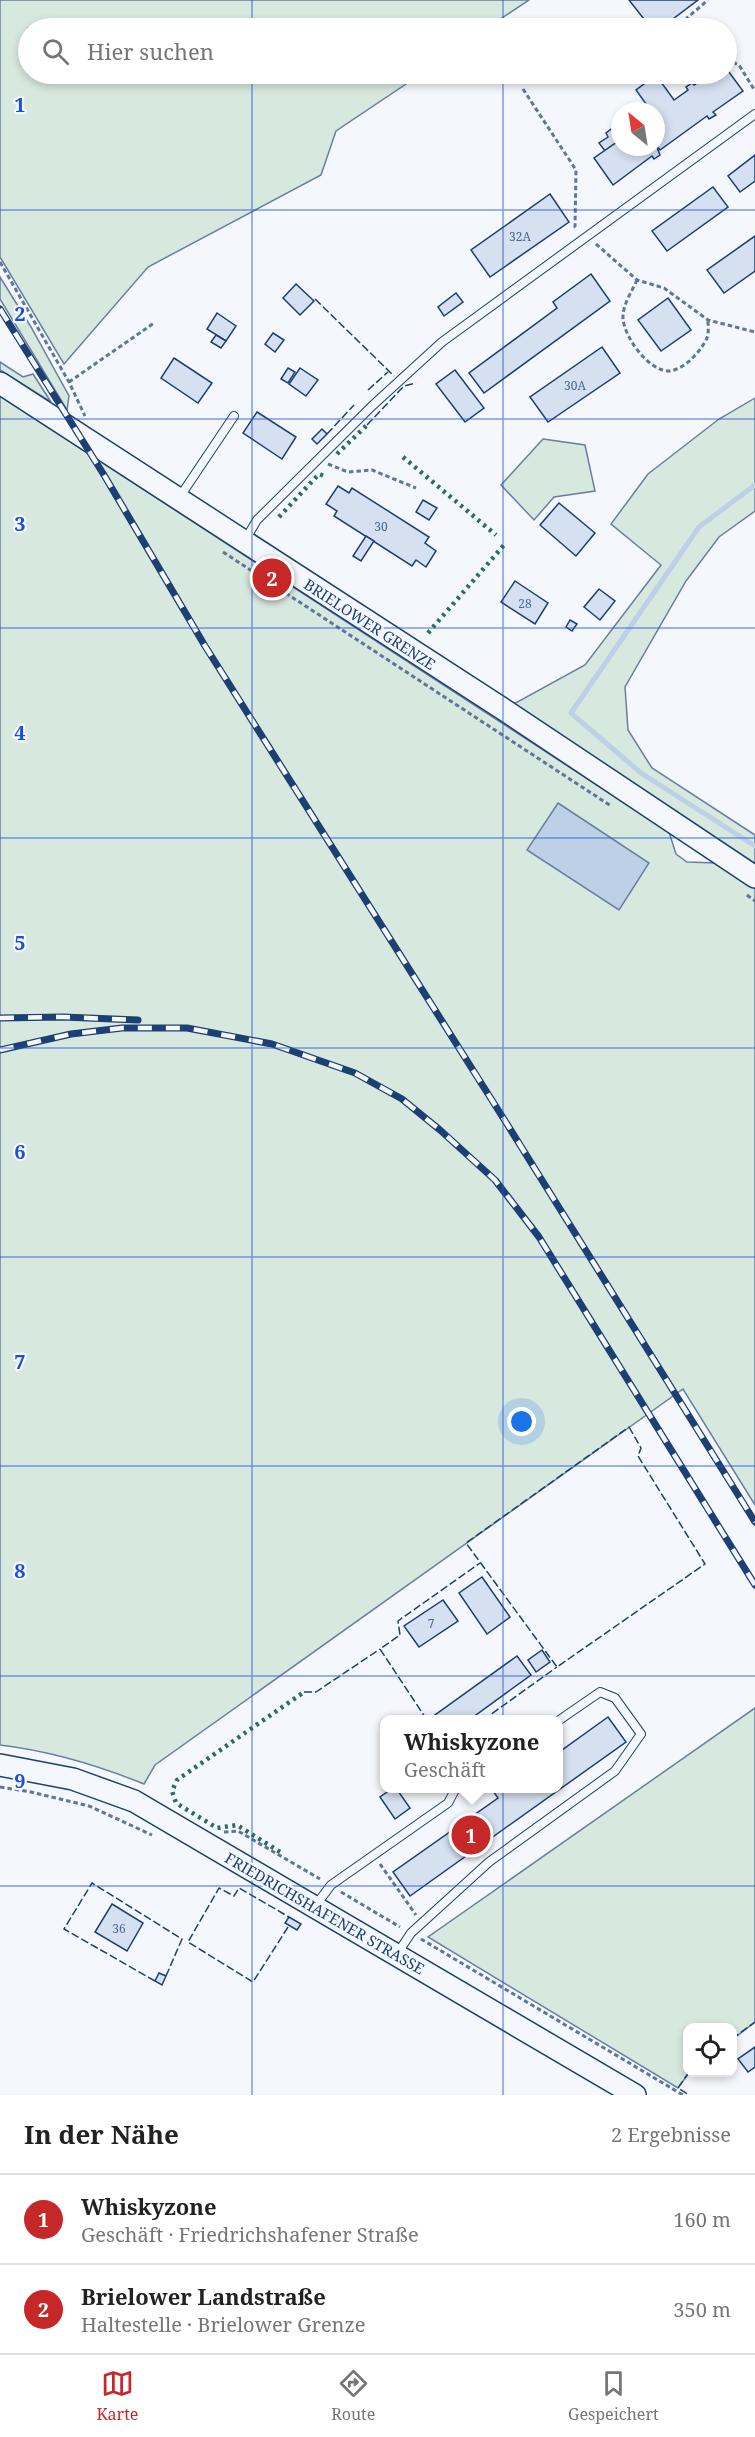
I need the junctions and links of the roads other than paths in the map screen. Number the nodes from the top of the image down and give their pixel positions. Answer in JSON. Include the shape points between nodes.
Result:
{"nodes":[{"id":1,"x":755,"y":114,"type":"edge"},
{"id":2,"x":0,"y":383,"type":"edge"},
{"id":3,"x":234,"y":416,"type":"dead end"},
{"id":4,"x":179,"y":499,"type":"junction"},
{"id":5,"x":244,"y":542,"type":"junction"},
{"id":6,"x":751,"y":886,"type":"edge"},
{"id":7,"x":563,"y":1717,"type":"edge"},
{"id":8,"x":0,"y":1765,"type":"edge"},
{"id":9,"x":453,"y":1793,"type":"edge"},
{"id":10,"x":314,"y":1907,"type":"junction"},
{"id":11,"x":397,"y":1955,"type":"junction"},
{"id":12,"x":635,"y":2095,"type":"edge"}],
"edges":[{"from":1,"to":5,"type":"lane","via":[[442,342],[392,386],[258,520]]},
{"from":2,"to":4,"type":"main road","name":"BRIELOWER GRENZE"},
{"from":3,"to":4,"type":"lane"},
{"from":4,"to":5,"type":"main road","name":"BRIELOWER GRENZE"},
{"from":5,"to":6,"type":"main road","name":"BRIELOWER GRENZE","via":[[506,711]]},
{"from":7,"to":11,"type":"lane","via":[[600,1692],[615,1698],[641,1734],[615,1772],[489,1862],[411,1933]]},
{"from":8,"to":10,"type":"main road","name":"FRIEDRICHSHAFENER STRASSE","via":[[73,1779],[134,1801]]},
{"from":9,"to":10,"type":"lane","via":[[448,1803],[331,1885]]},
{"from":10,"to":11,"type":"main road","name":"FRIEDRICHSHAFENER STRASSE"},
{"from":11,"to":12,"type":"main road","name":"FRIEDRICHSHAFENER STRASSE"}]}
